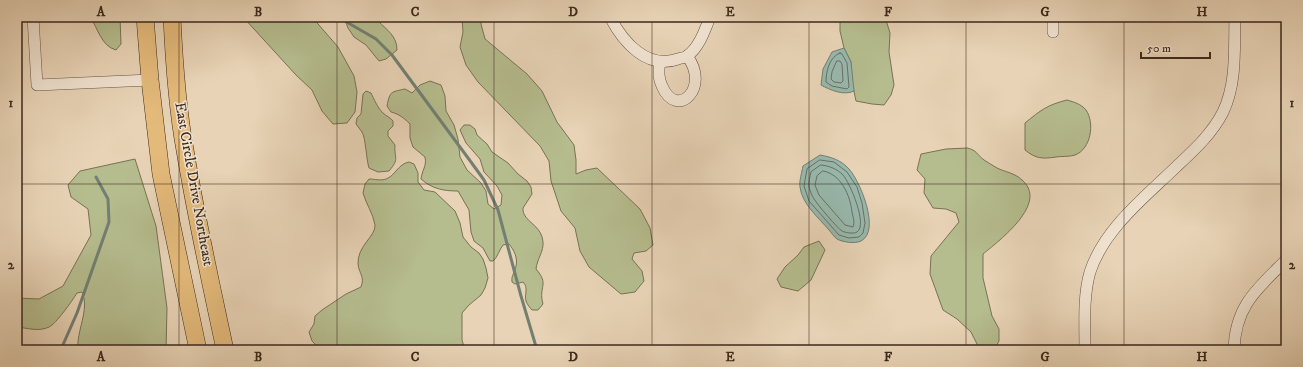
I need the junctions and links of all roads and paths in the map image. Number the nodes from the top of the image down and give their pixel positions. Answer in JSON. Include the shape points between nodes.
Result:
{"nodes":[{"id":1,"x":33,"y":17,"type":"edge"},
{"id":2,"x":145,"y":17,"type":"edge"},
{"id":3,"x":172,"y":17,"type":"edge"},
{"id":4,"x":610,"y":17,"type":"edge"},
{"id":5,"x":710,"y":17,"type":"edge"},
{"id":6,"x":1053,"y":17,"type":"edge"},
{"id":7,"x":1235,"y":17,"type":"edge"},
{"id":8,"x":1053,"y":32,"type":"dead end"},
{"id":9,"x":687,"y":56,"type":"junction"},
{"id":10,"x":660,"y":62,"type":"junction"},
{"id":11,"x":150,"y":80,"type":"junction"},
{"id":12,"x":1286,"y":260,"type":"edge"},
{"id":13,"x":198,"y":350,"type":"edge"},
{"id":14,"x":225,"y":350,"type":"edge"},
{"id":15,"x":1085,"y":350,"type":"edge"},
{"id":16,"x":1234,"y":350,"type":"edge"}],
"edges":[{"from":1,"to":11,"type":"street","via":[[37,85]]},
{"from":2,"to":11,"type":"main road","name":"East Circle Drive Northeast"},
{"from":3,"to":14,"type":"main road","name":"East Circle Drive Northeast","via":[[184,149]]},
{"from":4,"to":10,"type":"street","via":[[616,29],[637,52],[648,60]]},
{"from":5,"to":9,"type":"street","via":[[706,30]]},
{"from":6,"to":8,"type":"street"},
{"from":7,"to":15,"type":"street","via":[[1234,74],[1223,112],[1204,139],[1112,231],[1104,243],[1090,272],[1087,288]]},
{"from":9,"to":10,"type":"street","via":[[674,61]]},
{"from":9,"to":10,"type":"street","via":[[695,74],[695,86],[691,95],[681,101],[665,94],[659,80]]},
{"from":11,"to":13,"type":"main road","name":"East Circle Drive Northeast","via":[[161,174]]},
{"from":12,"to":16,"type":"street","via":[[1256,289],[1247,302],[1236,329]]}]}
